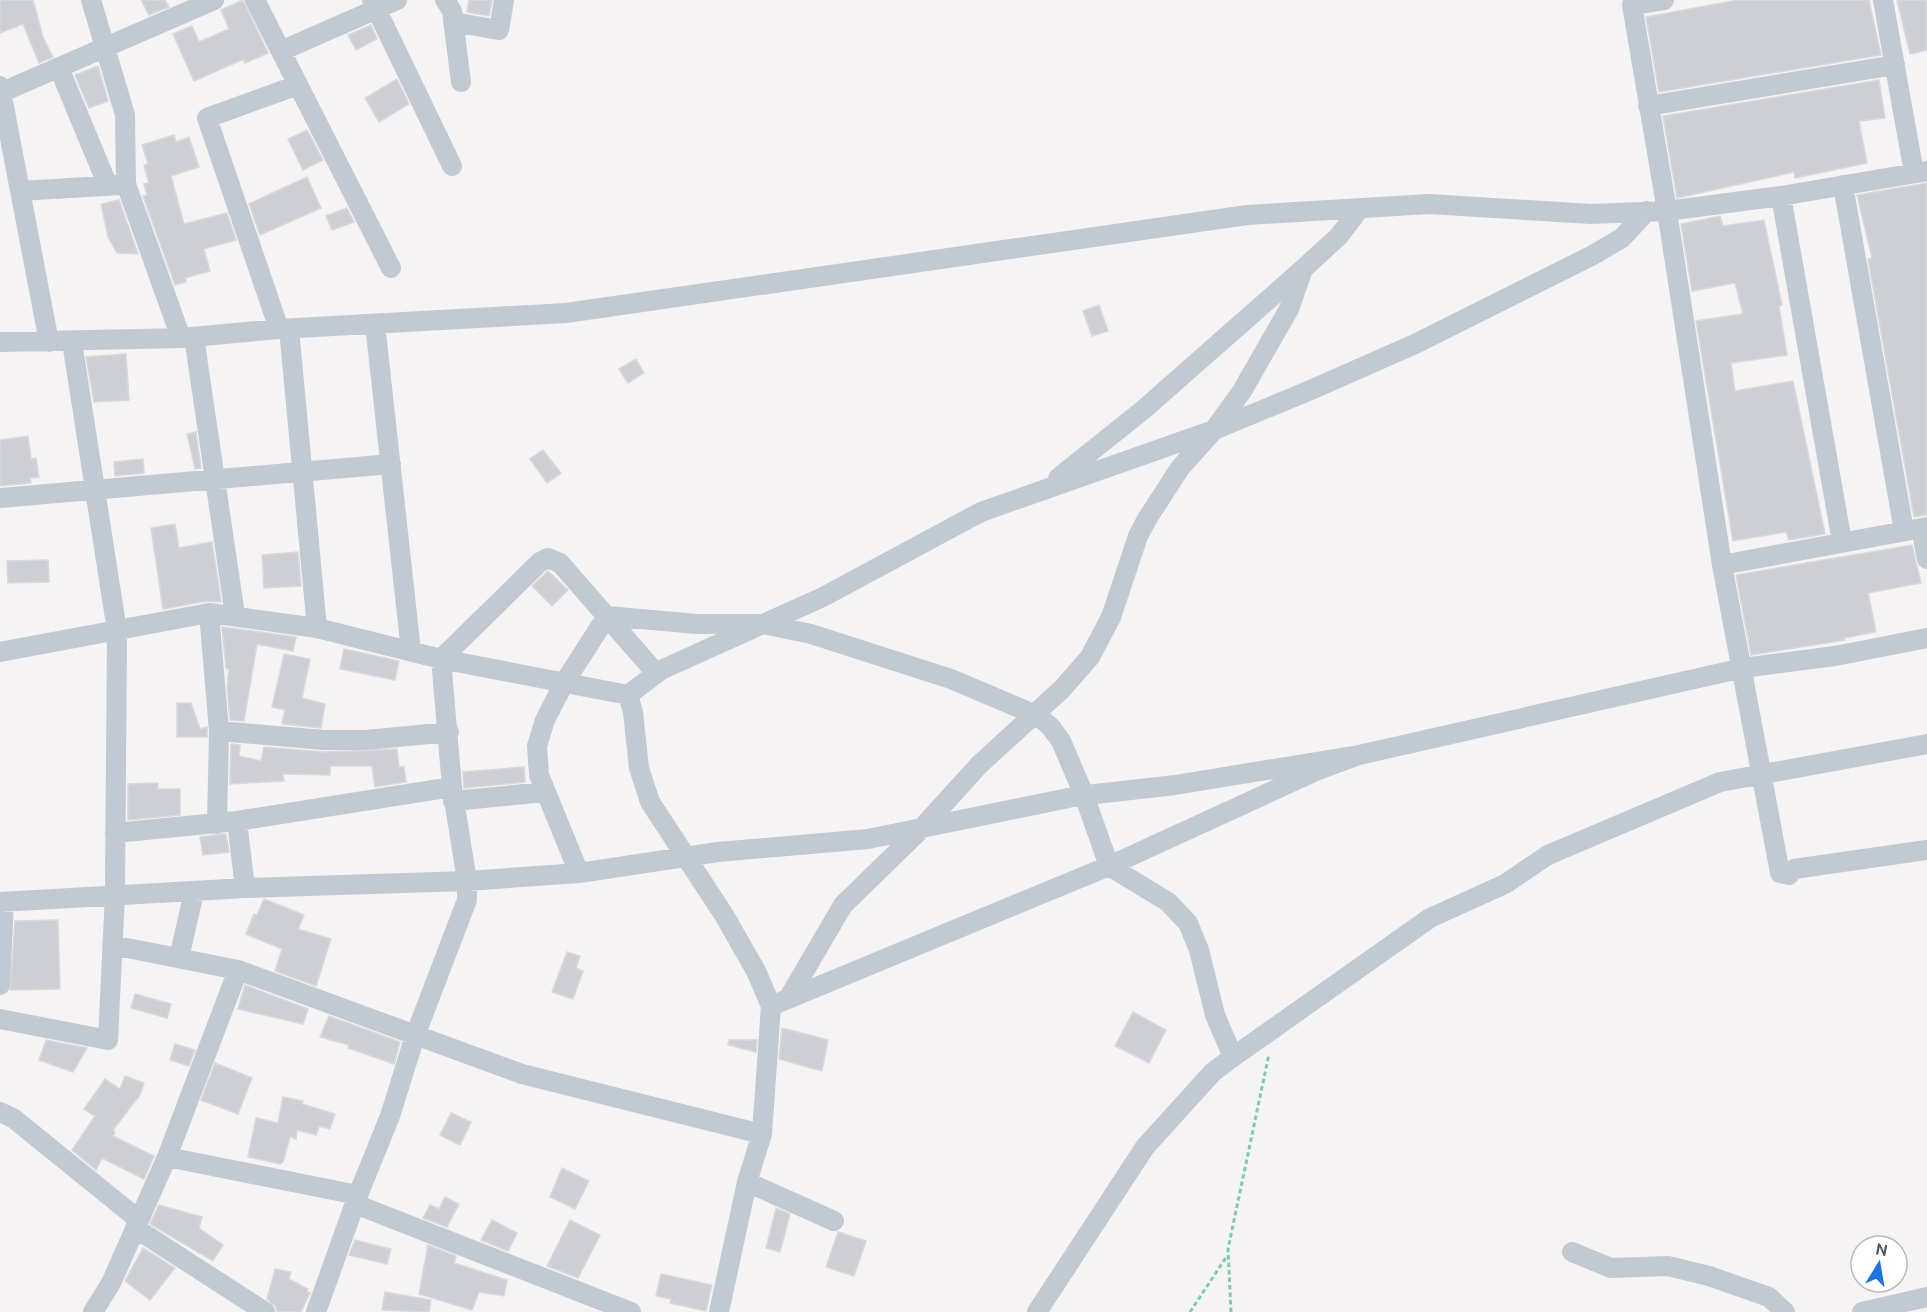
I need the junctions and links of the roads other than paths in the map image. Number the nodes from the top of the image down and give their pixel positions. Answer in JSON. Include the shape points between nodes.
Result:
{"nodes":[{"id":1,"x":91,"y":0,"type":"edge"},
{"id":2,"x":214,"y":0,"type":"edge"},
{"id":3,"x":255,"y":0,"type":"edge"},
{"id":4,"x":397,"y":0,"type":"edge"},
{"id":5,"x":445,"y":0,"type":"edge"},
{"id":6,"x":504,"y":0,"type":"edge"},
{"id":7,"x":1664,"y":0,"type":"edge"},
{"id":8,"x":1883,"y":0,"type":"edge"},
{"id":9,"x":1633,"y":3,"type":"edge"},
{"id":10,"x":374,"y":4,"type":"edge"},
{"id":11,"x":453,"y":22,"type":"junction"},
{"id":12,"x":105,"y":47,"type":"junction"},
{"id":13,"x":281,"y":51,"type":"junction"},
{"id":14,"x":1895,"y":65,"type":"junction"},
{"id":15,"x":59,"y":68,"type":"junction"},
{"id":16,"x":461,"y":82,"type":"dead end"},
{"id":17,"x":298,"y":85,"type":"junction"},
{"id":18,"x":1,"y":90,"type":"edge"},
{"id":19,"x":1648,"y":106,"type":"junction"},
{"id":20,"x":452,"y":166,"type":"dead end"},
{"id":21,"x":1920,"y":172,"type":"edge"},
{"id":22,"x":117,"y":185,"type":"junction"},
{"id":23,"x":1843,"y":185,"type":"junction"},
{"id":24,"x":20,"y":191,"type":"junction"},
{"id":25,"x":1781,"y":196,"type":"junction"},
{"id":26,"x":1360,"y":208,"type":"junction"},
{"id":27,"x":1647,"y":211,"type":"junction"},
{"id":28,"x":1667,"y":211,"type":"junction"},
{"id":29,"x":391,"y":267,"type":"dead end"},
{"id":30,"x":1303,"y":269,"type":"junction"},
{"id":31,"x":375,"y":324,"type":"junction"},
{"id":32,"x":284,"y":329,"type":"junction"},
{"id":33,"x":188,"y":338,"type":"junction"},
{"id":34,"x":0,"y":342,"type":"edge"},
{"id":35,"x":49,"y":342,"type":"junction"},
{"id":36,"x":72,"y":342,"type":"junction"},
{"id":37,"x":1214,"y":430,"type":"junction"},
{"id":38,"x":391,"y":464,"type":"junction"},
{"id":39,"x":303,"y":472,"type":"junction"},
{"id":40,"x":215,"y":479,"type":"junction"},
{"id":41,"x":1046,"y":487,"type":"junction"},
{"id":42,"x":95,"y":490,"type":"junction"},
{"id":43,"x":0,"y":498,"type":"edge"},
{"id":44,"x":1917,"y":529,"type":"edge"},
{"id":45,"x":1842,"y":542,"type":"junction"},
{"id":46,"x":1927,"y":559,"type":"edge"},
{"id":47,"x":1722,"y":565,"type":"junction"},
{"id":48,"x":209,"y":613,"type":"junction"},
{"id":49,"x":235,"y":615,"type":"junction"},
{"id":50,"x":607,"y":616,"type":"junction"},
{"id":51,"x":762,"y":624,"type":"junction"},
{"id":52,"x":318,"y":628,"type":"junction"},
{"id":53,"x":117,"y":631,"type":"junction"},
{"id":54,"x":1927,"y":638,"type":"edge"},
{"id":55,"x":0,"y":648,"type":"edge"},
{"id":56,"x":411,"y":651,"type":"junction"},
{"id":57,"x":441,"y":659,"type":"junction"},
{"id":58,"x":1743,"y":668,"type":"junction"},
{"id":59,"x":656,"y":673,"type":"junction"},
{"id":60,"x":564,"y":683,"type":"junction"},
{"id":61,"x":628,"y":696,"type":"junction"},
{"id":62,"x":1034,"y":714,"type":"junction"},
{"id":63,"x":219,"y":731,"type":"junction"},
{"id":64,"x":449,"y":732,"type":"junction"},
{"id":65,"x":1927,"y":744,"type":"edge"},
{"id":66,"x":1359,"y":754,"type":"junction"},
{"id":67,"x":1761,"y":774,"type":"junction"},
{"id":68,"x":544,"y":792,"type":"junction"},
{"id":69,"x":452,"y":794,"type":"junction"},
{"id":70,"x":1084,"y":795,"type":"junction"},
{"id":71,"x":237,"y":821,"type":"junction"},
{"id":72,"x":217,"y":824,"type":"junction"},
{"id":73,"x":921,"y":829,"type":"junction"},
{"id":74,"x":115,"y":833,"type":"junction"},
{"id":75,"x":1927,"y":850,"type":"edge"},
{"id":76,"x":687,"y":857,"type":"junction"},
{"id":77,"x":1109,"y":866,"type":"junction"},
{"id":78,"x":579,"y":873,"type":"junction"},
{"id":79,"x":467,"y":881,"type":"junction"},
{"id":80,"x":245,"y":888,"type":"junction"},
{"id":81,"x":194,"y":892,"type":"junction"},
{"id":82,"x":115,"y":895,"type":"junction"},
{"id":83,"x":2,"y":902,"type":"edge"},
{"id":84,"x":112,"y":945,"type":"junction"},
{"id":85,"x":179,"y":958,"type":"junction"},
{"id":86,"x":238,"y":970,"type":"junction"},
{"id":87,"x":0,"y":985,"type":"edge"},
{"id":88,"x":780,"y":1002,"type":"junction"},
{"id":89,"x":0,"y":1019,"type":"edge"},
{"id":90,"x":415,"y":1036,"type":"junction"},
{"id":91,"x":1233,"y":1057,"type":"junction"},
{"id":92,"x":7,"y":1115,"type":"edge"},
{"id":93,"x":0,"y":1133,"type":"edge"},
{"id":94,"x":762,"y":1134,"type":"junction"},
{"id":95,"x":166,"y":1156,"type":"junction"},
{"id":96,"x":747,"y":1182,"type":"junction"},
{"id":97,"x":357,"y":1200,"type":"junction"},
{"id":98,"x":834,"y":1221,"type":"dead end"},
{"id":99,"x":137,"y":1224,"type":"junction"},
{"id":100,"x":1572,"y":1252,"type":"dead end"},
{"id":101,"x":1927,"y":1297,"type":"edge"},
{"id":102,"x":93,"y":1312,"type":"edge"},
{"id":103,"x":266,"y":1312,"type":"edge"},
{"id":104,"x":316,"y":1312,"type":"edge"},
{"id":105,"x":631,"y":1312,"type":"edge"},
{"id":106,"x":719,"y":1312,"type":"edge"},
{"id":107,"x":1037,"y":1312,"type":"edge"},
{"id":108,"x":1785,"y":1312,"type":"edge"},
{"id":109,"x":1862,"y":1312,"type":"edge"}],
"edges":[{"from":1,"to":12,"type":"street"},
{"from":2,"to":12,"type":"street"},
{"from":3,"to":13,"type":"street"},
{"from":4,"to":10,"type":"street"},
{"from":5,"to":11,"type":"street"},
{"from":6,"to":11,"type":"street","via":[[499,30]]},
{"from":7,"to":9,"type":"street"},
{"from":8,"to":14,"type":"street"},
{"from":9,"to":19,"type":"street"},
{"from":10,"to":13,"type":"street"},
{"from":10,"to":20,"type":"street"},
{"from":11,"to":16,"type":"street"},
{"from":12,"to":15,"type":"street"},
{"from":12,"to":22,"type":"street","via":[[125,115]]},
{"from":13,"to":17,"type":"street"},
{"from":14,"to":19,"type":"street"},
{"from":14,"to":21,"type":"street"},
{"from":15,"to":18,"type":"street"},
{"from":15,"to":22,"type":"street"},
{"from":17,"to":29,"type":"street"},
{"from":17,"to":32,"type":"street","via":[[207,118]]},
{"from":18,"to":24,"type":"street"},
{"from":19,"to":28,"type":"street"},
{"from":21,"to":23,"type":"street"},
{"from":22,"to":24,"type":"street"},
{"from":22,"to":33,"type":"street"},
{"from":23,"to":25,"type":"street"},
{"from":23,"to":44,"type":"street"},
{"from":24,"to":35,"type":"street"},
{"from":25,"to":28,"type":"street"},
{"from":25,"to":45,"type":"street"},
{"from":26,"to":27,"type":"street","via":[[1429,204],[1592,214]]},
{"from":26,"to":30,"type":"street","via":[[1338,236]]},
{"from":26,"to":31,"type":"street","via":[[1246,215],[566,313]]},
{"from":27,"to":28,"type":"street"},
{"from":27,"to":37,"type":"street","via":[[1622,238],[1545,280],[1415,345]]},
{"from":28,"to":47,"type":"street"},
{"from":30,"to":37,"type":"street","via":[[1290,309],[1242,392]]},
{"from":30,"to":41,"type":"street","via":[[1143,410]]},
{"from":31,"to":32,"type":"street"},
{"from":31,"to":38,"type":"street"},
{"from":32,"to":33,"type":"street"},
{"from":32,"to":39,"type":"street"},
{"from":33,"to":36,"type":"street"},
{"from":33,"to":40,"type":"street"},
{"from":34,"to":35,"type":"street"},
{"from":35,"to":36,"type":"street"},
{"from":36,"to":42,"type":"street"},
{"from":37,"to":41,"type":"street"},
{"from":37,"to":62,"type":"street","via":[[1180,468],[1147,519],[1112,617],[1094,652],[1082,669]]},
{"from":38,"to":39,"type":"street"},
{"from":38,"to":56,"type":"street"},
{"from":39,"to":40,"type":"street"},
{"from":39,"to":52,"type":"street"},
{"from":40,"to":42,"type":"street"},
{"from":40,"to":49,"type":"street"},
{"from":41,"to":51,"type":"street","via":[[981,512],[867,575]]},
{"from":42,"to":43,"type":"street"},
{"from":42,"to":53,"type":"street"},
{"from":44,"to":45,"type":"street"},
{"from":44,"to":46,"type":"street"},
{"from":45,"to":47,"type":"street"},
{"from":47,"to":58,"type":"street"},
{"from":48,"to":49,"type":"street"},
{"from":48,"to":53,"type":"street"},
{"from":48,"to":63,"type":"street"},
{"from":49,"to":52,"type":"street"},
{"from":50,"to":51,"type":"street","via":[[698,624]]},
{"from":50,"to":57,"type":"street","via":[[560,563],[548,558]]},
{"from":50,"to":59,"type":"street"},
{"from":50,"to":60,"type":"street"},
{"from":51,"to":59,"type":"street"},
{"from":51,"to":62,"type":"street","via":[[811,634],[915,666]]},
{"from":52,"to":56,"type":"street"},
{"from":53,"to":55,"type":"street"},
{"from":53,"to":74,"type":"street"},
{"from":54,"to":58,"type":"street"},
{"from":56,"to":57,"type":"street"},
{"from":57,"to":60,"type":"street"},
{"from":57,"to":64,"type":"street"},
{"from":58,"to":66,"type":"street"},
{"from":58,"to":67,"type":"street"},
{"from":59,"to":61,"type":"street"},
{"from":60,"to":61,"type":"street"},
{"from":60,"to":68,"type":"street","via":[[537,746]]},
{"from":61,"to":76,"type":"street","via":[[645,789],[657,815]]},
{"from":62,"to":70,"type":"street","via":[[1061,741]]},
{"from":62,"to":73,"type":"street","via":[[979,765]]},
{"from":63,"to":64,"type":"street","via":[[366,740]]},
{"from":63,"to":72,"type":"street"},
{"from":64,"to":69,"type":"street"},
{"from":65,"to":67,"type":"street"},
{"from":66,"to":70,"type":"street","via":[[1175,785]]},
{"from":66,"to":77,"type":"street"},
{"from":67,"to":75,"type":"street","via":[[1781,875],[1789,875],[1794,869]]},
{"from":67,"to":91,"type":"street","via":[[1696,790],[1617,828],[1548,855],[1505,884],[1430,918]]},
{"from":68,"to":69,"type":"street"},
{"from":68,"to":78,"type":"street"},
{"from":69,"to":71,"type":"street"},
{"from":69,"to":79,"type":"street"},
{"from":70,"to":73,"type":"street"},
{"from":70,"to":77,"type":"street"},
{"from":71,"to":72,"type":"street"},
{"from":71,"to":80,"type":"street"},
{"from":72,"to":74,"type":"street"},
{"from":73,"to":76,"type":"street","via":[[836,844]]},
{"from":73,"to":88,"type":"street","via":[[843,905]]},
{"from":74,"to":82,"type":"street"},
{"from":76,"to":78,"type":"street"},
{"from":76,"to":88,"type":"street","via":[[756,971]]},
{"from":77,"to":88,"type":"street"},
{"from":77,"to":91,"type":"street","via":[[1168,902],[1188,923],[1215,1015]]},
{"from":78,"to":79,"type":"street"},
{"from":79,"to":80,"type":"street"},
{"from":79,"to":90,"type":"street","via":[[467,900]]},
{"from":80,"to":81,"type":"street"},
{"from":81,"to":82,"type":"street"},
{"from":81,"to":85,"type":"street"},
{"from":82,"to":83,"type":"street"},
{"from":82,"to":84,"type":"street"},
{"from":83,"to":87,"type":"street"},
{"from":84,"to":85,"type":"street"},
{"from":84,"to":89,"type":"street","via":[[108,1040]]},
{"from":85,"to":86,"type":"street"},
{"from":86,"to":90,"type":"street"},
{"from":86,"to":95,"type":"street"},
{"from":88,"to":94,"type":"street"},
{"from":90,"to":94,"type":"street","via":[[522,1074]]},
{"from":90,"to":97,"type":"street","via":[[390,1116]]},
{"from":91,"to":107,"type":"street","via":[[1213,1072],[1145,1147]]},
{"from":92,"to":93,"type":"street"},
{"from":92,"to":99,"type":"street"},
{"from":94,"to":96,"type":"street"},
{"from":95,"to":97,"type":"street"},
{"from":95,"to":99,"type":"street"},
{"from":96,"to":98,"type":"street"},
{"from":96,"to":106,"type":"street"},
{"from":97,"to":104,"type":"street"},
{"from":97,"to":105,"type":"street"},
{"from":99,"to":102,"type":"street","via":[[111,1283]]},
{"from":99,"to":103,"type":"street"},
{"from":100,"to":108,"type":"street","via":[[1611,1268],[1668,1266],[1709,1276],[1769,1298]]},
{"from":101,"to":109,"type":"street"}]}
